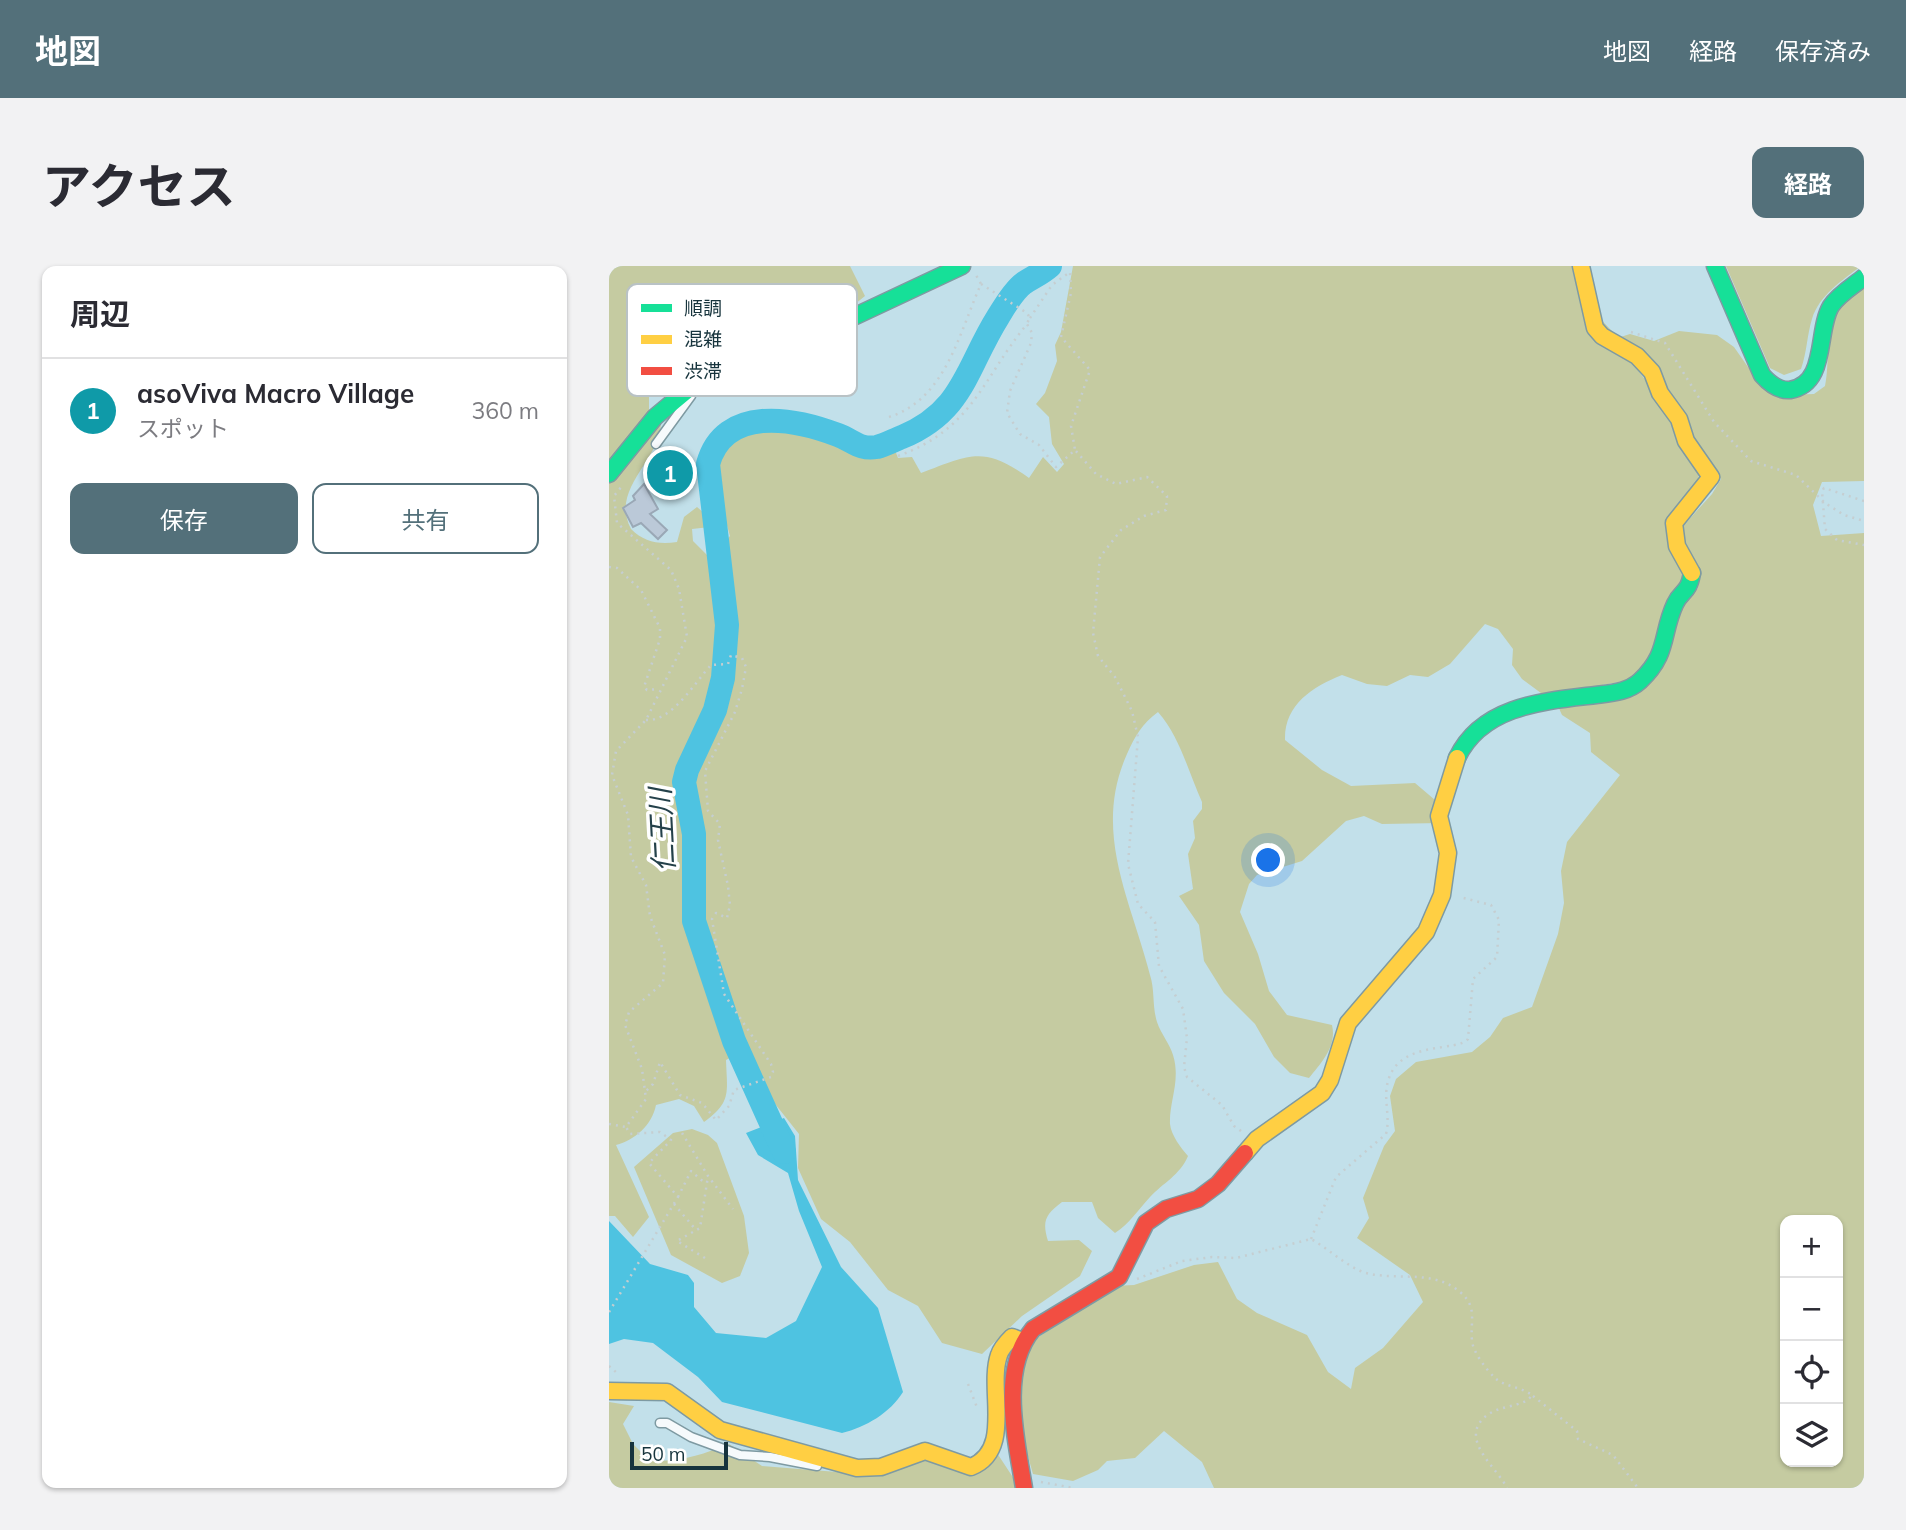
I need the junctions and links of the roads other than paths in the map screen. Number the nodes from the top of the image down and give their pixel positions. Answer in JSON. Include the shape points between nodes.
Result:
{"nodes":[{"id":1,"x":962,"y":266,"type":"edge"},
{"id":2,"x":1581,"y":266,"type":"edge"},
{"id":3,"x":1715,"y":266,"type":"edge"},
{"id":4,"x":1864,"y":277,"type":"edge"},
{"id":5,"x":857,"y":314,"type":"edge"},
{"id":6,"x":676,"y":396,"type":"edge"},
{"id":7,"x":692,"y":396,"type":"edge"},
{"id":8,"x":656,"y":444,"type":"dead end"},
{"id":9,"x":609,"y":474,"type":"edge"},
{"id":10,"x":1022,"y":1341,"type":"junction"},
{"id":11,"x":609,"y":1391,"type":"edge"},
{"id":12,"x":660,"y":1423,"type":"dead end"},
{"id":13,"x":839,"y":1464,"type":"junction"},
{"id":14,"x":1024,"y":1486,"type":"edge"}],
"edges":[{"from":1,"to":5,"type":"street"},
{"from":2,"to":10,"type":"street","via":[[1595,328],[1652,372],[1686,441],[1711,477],[1674,523],[1677,546],[1692,570],[1689,589],[1675,603],[1663,652],[1640,681],[1624,691],[1537,702],[1483,725],[1460,751],[1450,772],[1439,816],[1448,853],[1442,895],[1426,932],[1348,1023],[1322,1093],[1257,1139],[1218,1184],[1198,1199],[1166,1209],[1146,1223],[1129,1261],[1114,1280],[1033,1329]]},
{"from":3,"to":4,"type":"street","via":[[1762,375],[1787,390],[1799,388],[1815,371],[1830,307]]},
{"from":6,"to":9,"type":"street"},
{"from":7,"to":8,"type":"lane"},
{"from":10,"to":13,"type":"street","via":[[1012,1337],[999,1352],[996,1436],[977,1466],[925,1451],[881,1467]]},
{"from":10,"to":14,"type":"street","via":[[1014,1369]]},
{"from":11,"to":13,"type":"street","via":[[667,1392],[720,1430]]},
{"from":12,"to":13,"type":"lane","via":[[740,1455],[832,1468]]}]}
